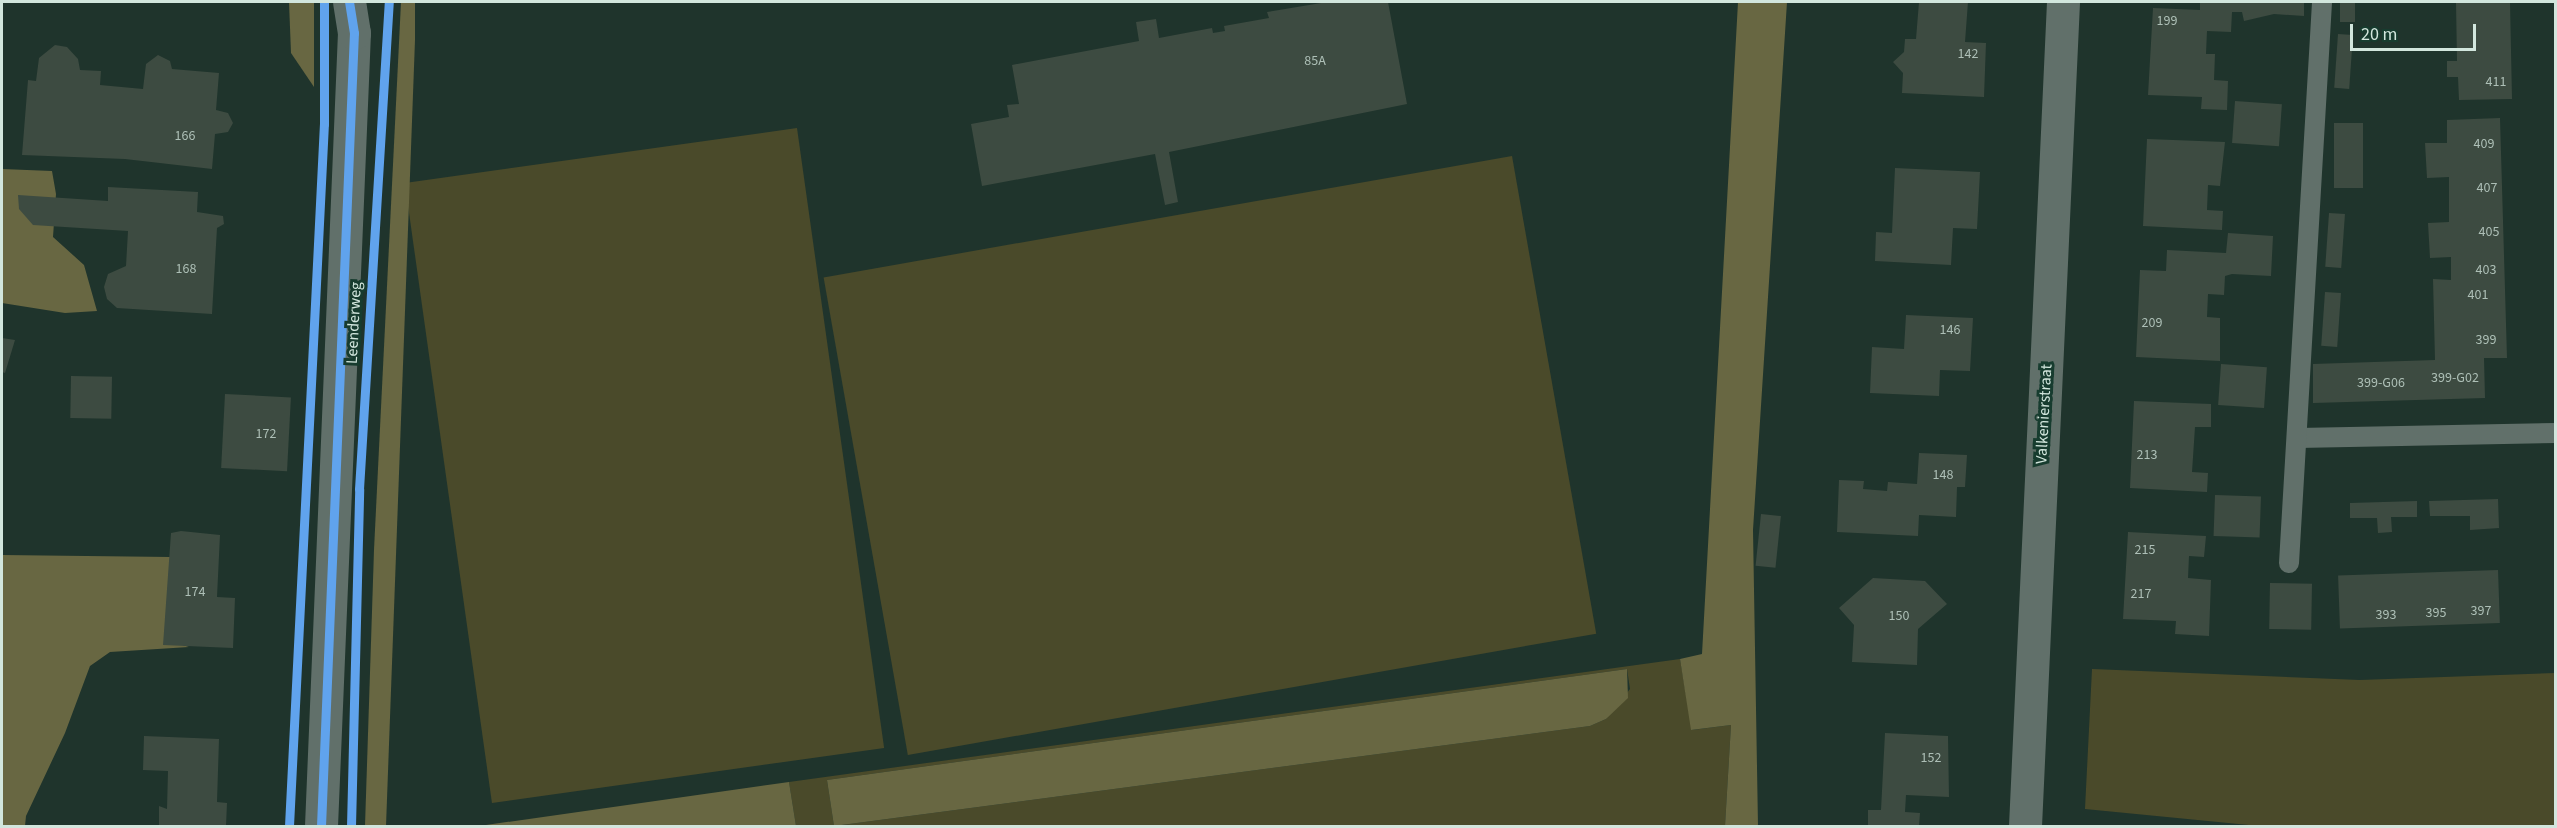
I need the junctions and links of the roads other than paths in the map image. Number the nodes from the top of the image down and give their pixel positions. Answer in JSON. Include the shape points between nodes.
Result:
{"nodes":[{"id":1,"x":361,"y":2,"type":"edge"},
{"id":2,"x":2063,"y":2,"type":"edge"},
{"id":3,"x":2322,"y":2,"type":"edge"},
{"id":4,"x":351,"y":17,"type":"edge"},
{"id":5,"x":2556,"y":433,"type":"edge"},
{"id":6,"x":2298,"y":438,"type":"junction"},
{"id":7,"x":2289,"y":563,"type":"dead end"},
{"id":8,"x":321,"y":826,"type":"edge"},
{"id":9,"x":2025,"y":826,"type":"edge"}],
"edges":[{"from":1,"to":4,"type":"street","name":"Leenderweg"},
{"from":2,"to":9,"type":"street","name":"Valkenierstraat"},
{"from":3,"to":6,"type":"lane"},
{"from":4,"to":8,"type":"street","name":"Leenderweg"},
{"from":5,"to":6,"type":"lane"},
{"from":6,"to":7,"type":"lane"}]}
